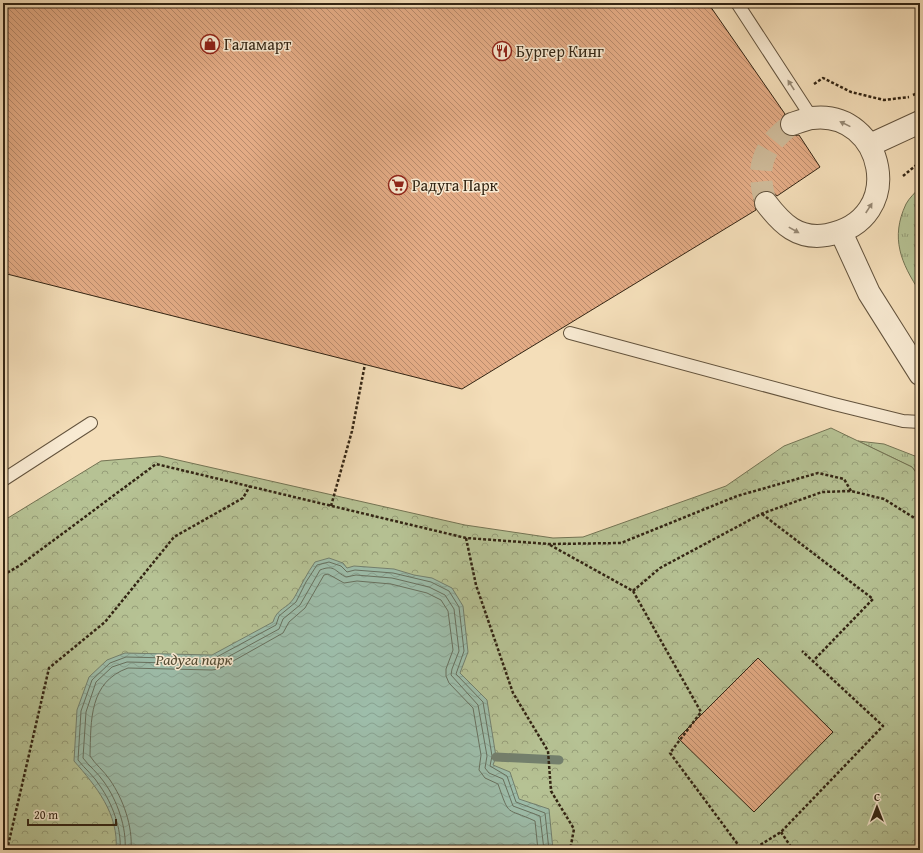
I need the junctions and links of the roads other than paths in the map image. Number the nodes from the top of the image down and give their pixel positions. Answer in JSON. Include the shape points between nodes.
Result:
{"nodes":[{"id":1,"x":737,"y":3,"type":"edge"},
{"id":2,"x":812,"y":118,"type":"junction"},
{"id":3,"x":920,"y":122,"type":"edge"},
{"id":4,"x":792,"y":124,"type":"tunnel mouth"},
{"id":5,"x":870,"y":145,"type":"junction"},
{"id":6,"x":766,"y":203,"type":"tunnel mouth"},
{"id":7,"x":841,"y":232,"type":"junction"},
{"id":8,"x":570,"y":333,"type":"dead end"},
{"id":9,"x":920,"y":374,"type":"edge"},
{"id":10,"x":91,"y":422,"type":"dead end"},
{"id":11,"x":920,"y":422,"type":"edge"},
{"id":12,"x":3,"y":480,"type":"edge"}],
"edges":[{"from":2,"to":1,"type":"lane","one_way":true},
{"from":2,"to":4,"type":"street"},
{"from":5,"to":2,"type":"street","one_way":true,"via":[[855,129],[835,119]]},
{"from":3,"to":5,"type":"street"},
{"from":7,"to":5,"type":"street","one_way":true,"via":[[859,222],[872,206],[878,186],[878,165]]},
{"from":6,"to":7,"type":"street","one_way":true,"via":[[779,221],[798,232],[819,236]]},
{"from":7,"to":9,"type":"street","via":[[869,293]]},
{"from":8,"to":11,"type":"lane","via":[[834,404],[903,421]]},
{"from":10,"to":12,"type":"lane"}]}
